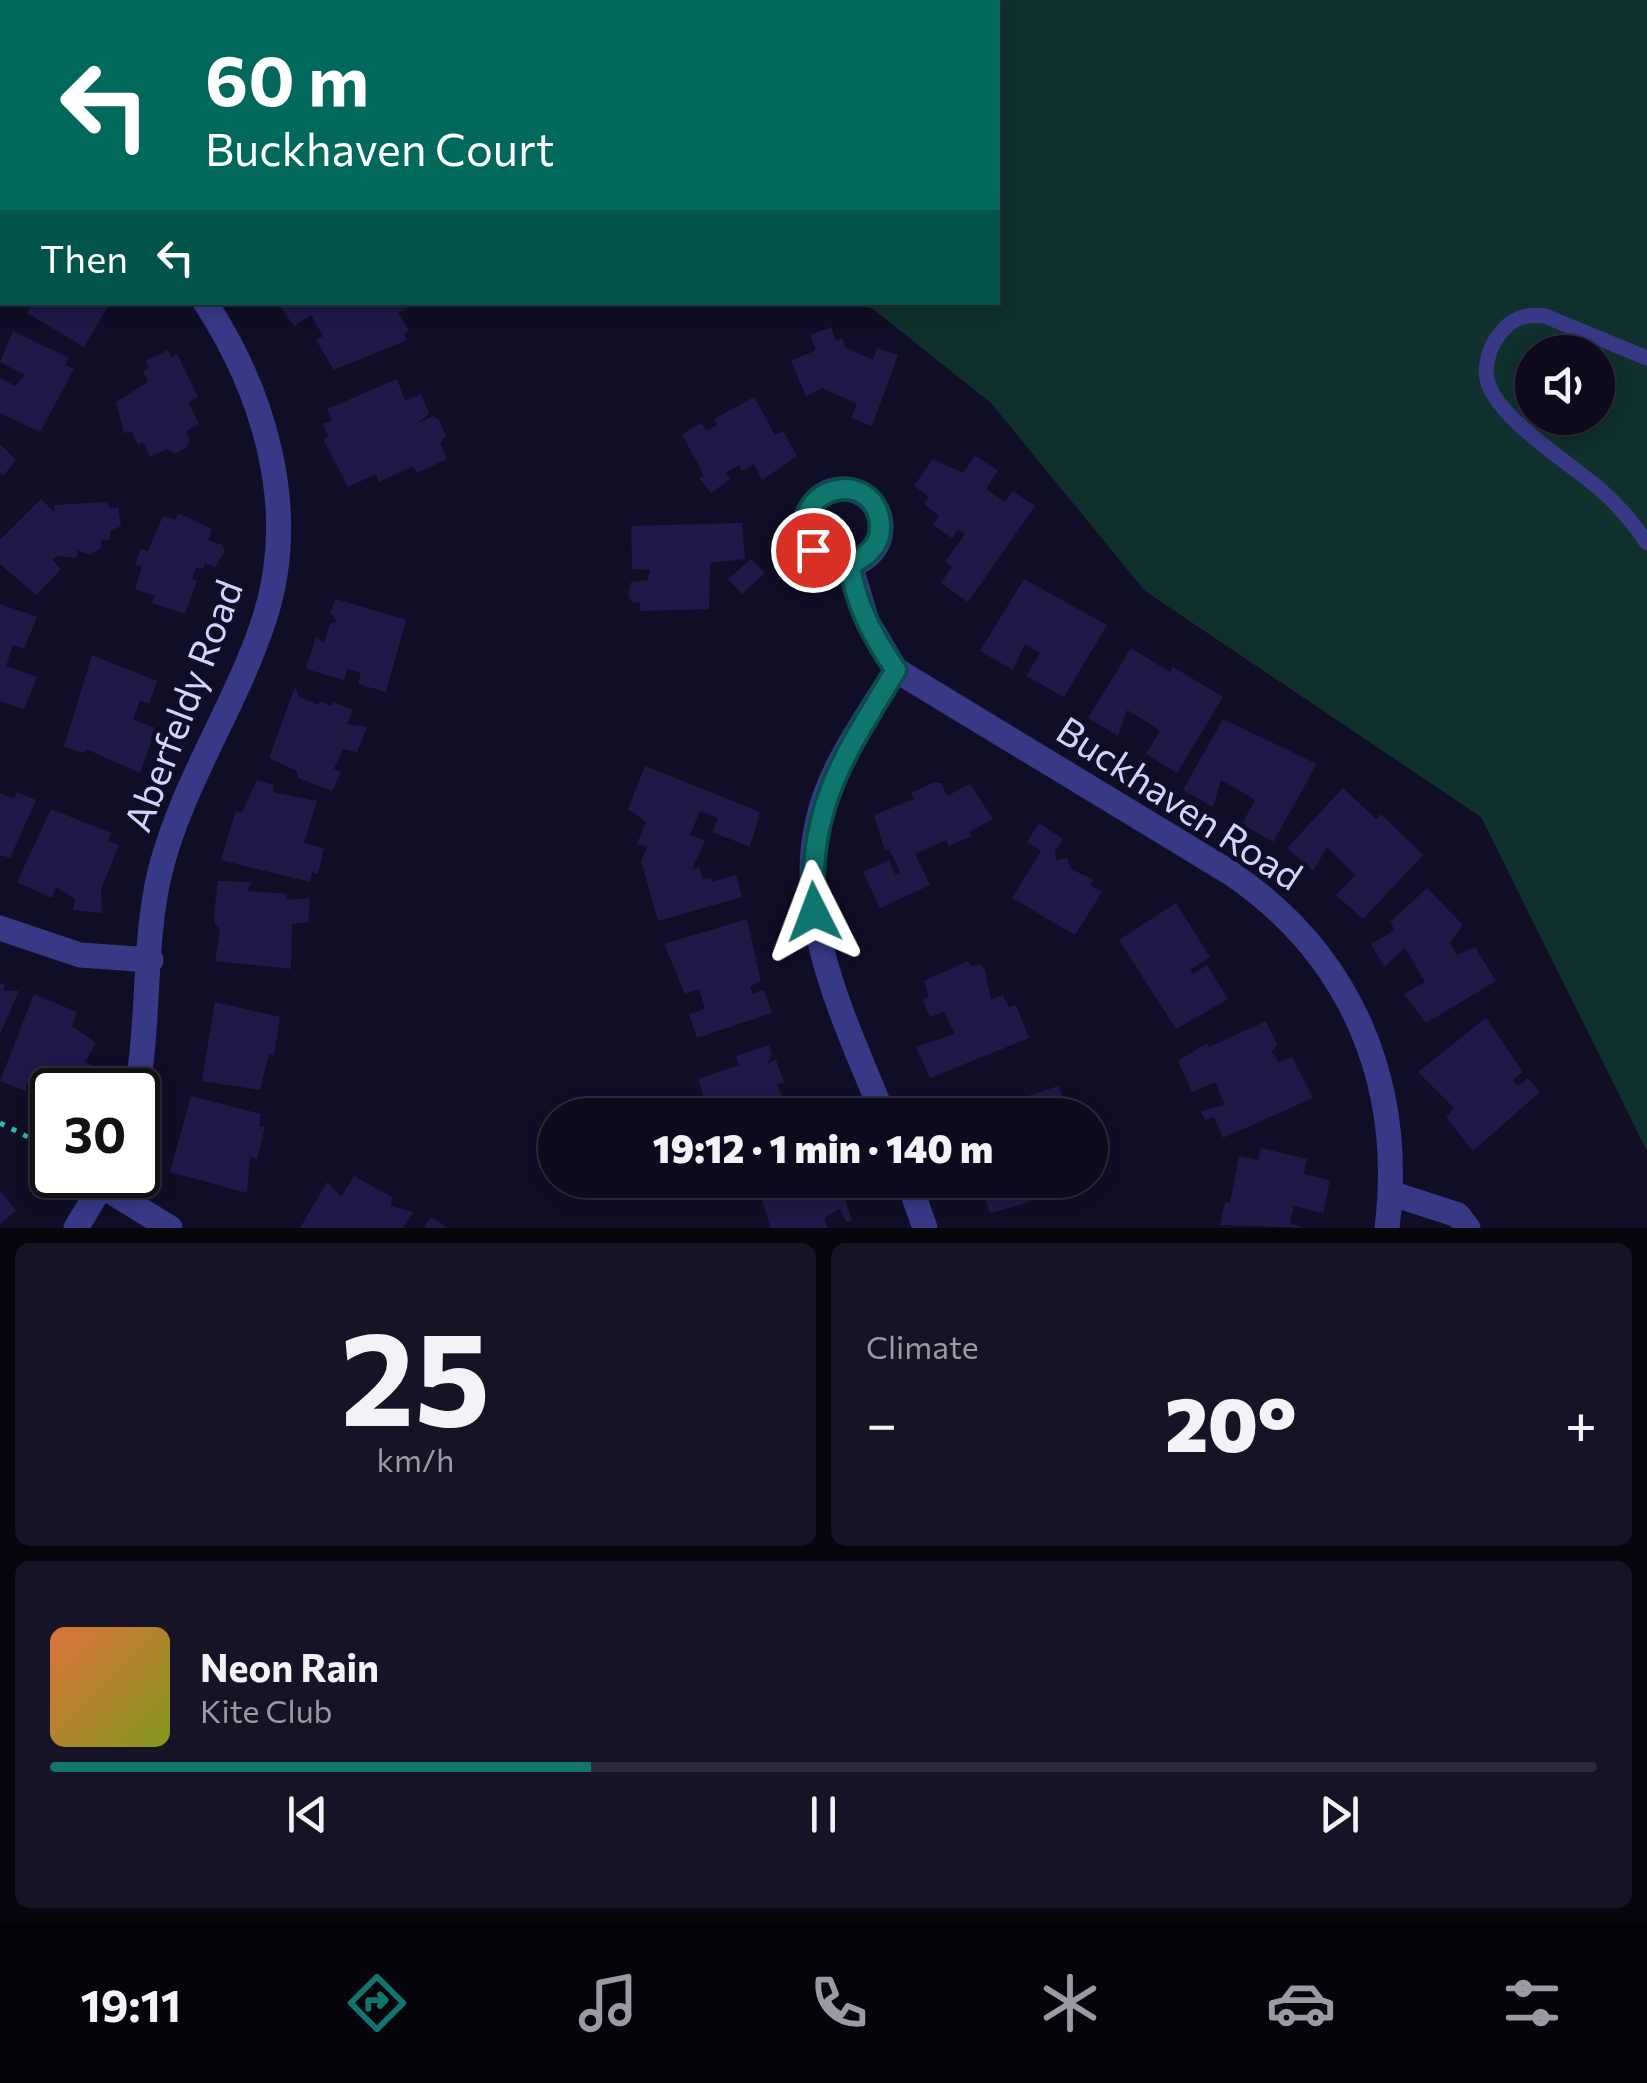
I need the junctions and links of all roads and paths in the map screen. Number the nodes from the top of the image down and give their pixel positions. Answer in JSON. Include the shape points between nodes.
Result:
{"nodes":[{"id":1,"x":207,"y":305,"type":"edge"},
{"id":2,"x":1647,"y":358,"type":"edge"},
{"id":3,"x":1647,"y":543,"type":"edge"},
{"id":4,"x":850,"y":565,"type":"dead end"},
{"id":5,"x":896,"y":670,"type":"junction"},
{"id":6,"x":0,"y":928,"type":"edge"},
{"id":7,"x":151,"y":960,"type":"junction"},
{"id":8,"x":141,"y":1068,"type":"edge"},
{"id":9,"x":876,"y":1098,"type":"edge"},
{"id":10,"x":0,"y":1123,"type":"edge"},
{"id":11,"x":30,"y":1139,"type":"edge"},
{"id":12,"x":1390,"y":1193,"type":"junction"},
{"id":13,"x":95,"y":1198,"type":"edge"},
{"id":14,"x":129,"y":1198,"type":"edge"},
{"id":15,"x":914,"y":1198,"type":"edge"},
{"id":16,"x":76,"y":1228,"type":"edge"},
{"id":17,"x":170,"y":1228,"type":"edge"},
{"id":18,"x":925,"y":1228,"type":"edge"},
{"id":19,"x":1386,"y":1228,"type":"edge"},
{"id":20,"x":1468,"y":1228,"type":"edge"}],
"edges":[{"from":1,"to":7,"type":"street","name":"Aberfeldy Road","via":[[249,379],[264,425],[274,476],[275,571],[264,619],[175,826],[154,907]]},
{"from":2,"to":3,"type":"lane","via":[[1528,314],[1511,320],[1496,339],[1487,380],[1501,405],[1602,491]]},
{"from":4,"to":5,"type":"street","via":[[867,621]]},
{"from":5,"to":9,"type":"street","via":[[838,770],[818,817],[810,865],[824,964]]},
{"from":5,"to":12,"type":"street","name":"Buckhaven Road","via":[[1229,872],[1308,937],[1370,1047],[1386,1102]]},
{"from":6,"to":7,"type":"street","via":[[80,955]]},
{"from":7,"to":8,"type":"street","name":"Aberfeldy Road"},
{"from":10,"to":11,"type":"path"},
{"from":12,"to":19,"type":"street","name":"Buckhaven Road"},
{"from":12,"to":20,"type":"street","via":[[1458,1215]]},
{"from":13,"to":16,"type":"street"},
{"from":14,"to":17,"type":"street"},
{"from":15,"to":18,"type":"street"}]}
